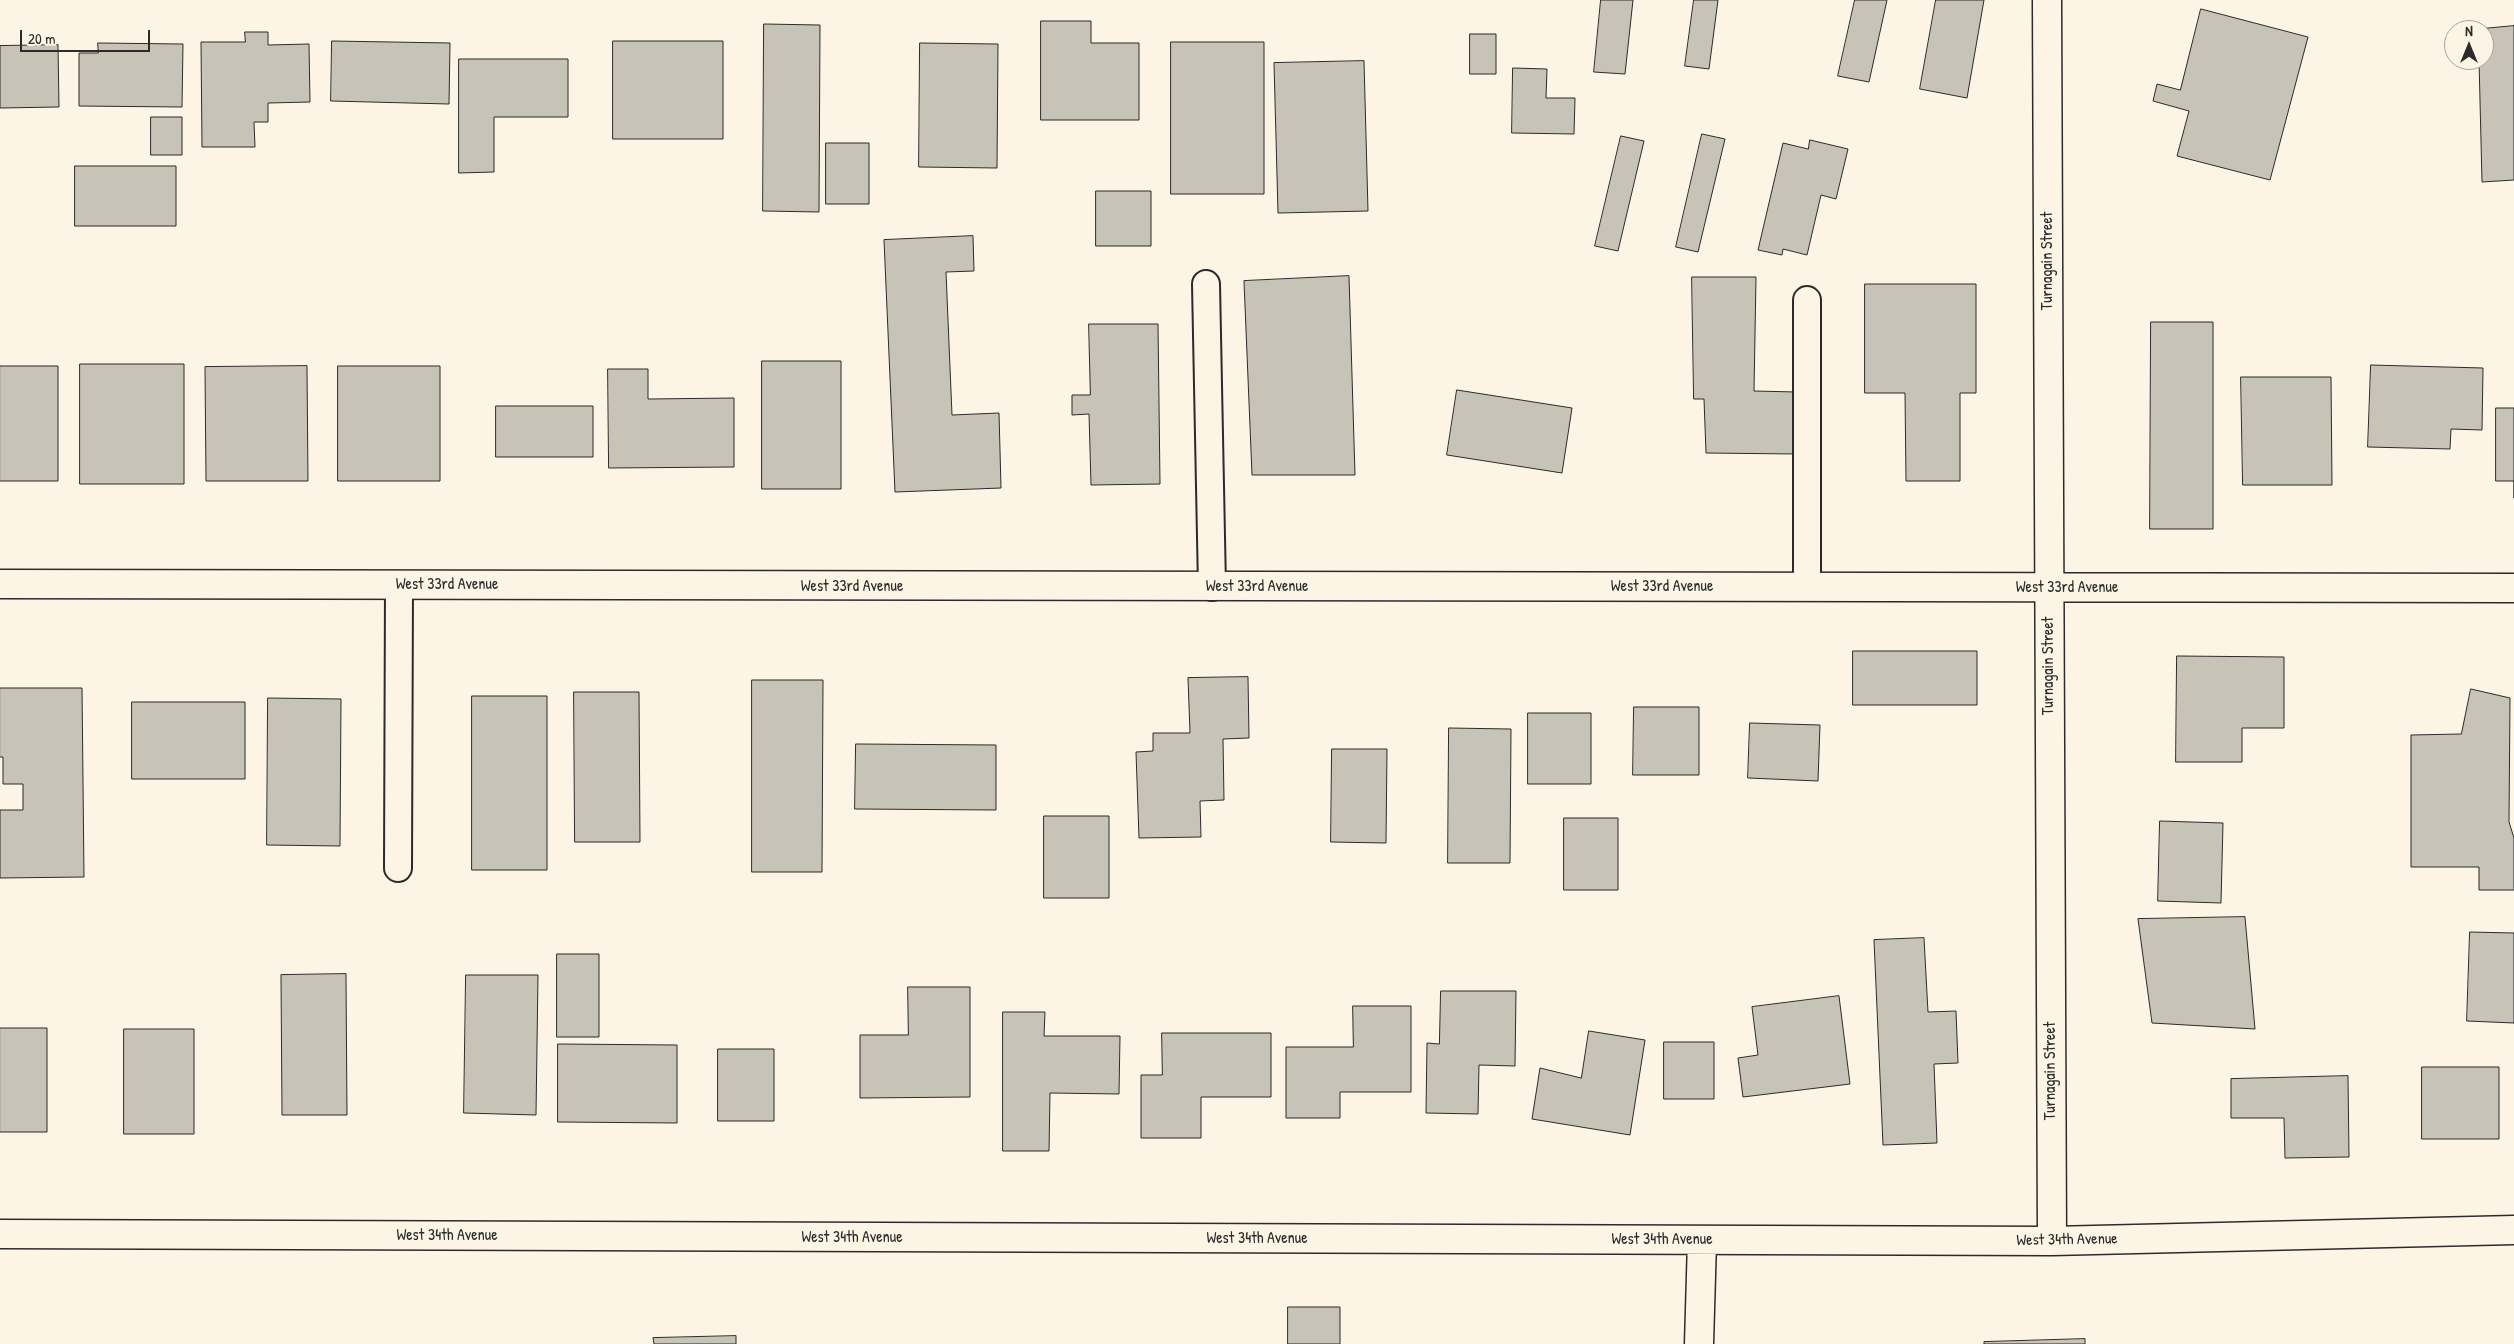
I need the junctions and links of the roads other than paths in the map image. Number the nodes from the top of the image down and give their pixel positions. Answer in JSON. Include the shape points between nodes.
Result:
{"nodes":[{"id":1,"x":2047,"y":0,"type":"edge"},
{"id":2,"x":1206,"y":284,"type":"dead end"},
{"id":3,"x":1807,"y":300,"type":"dead end"},
{"id":4,"x":0,"y":584,"type":"edge"},
{"id":5,"x":399,"y":585,"type":"junction"},
{"id":6,"x":1212,"y":587,"type":"junction"},
{"id":7,"x":1807,"y":587,"type":"junction"},
{"id":8,"x":2048,"y":588,"type":"junction"},
{"id":9,"x":2514,"y":588,"type":"edge"},
{"id":10,"x":398,"y":868,"type":"dead end"},
{"id":11,"x":2514,"y":1230,"type":"edge"},
{"id":12,"x":0,"y":1234,"type":"edge"},
{"id":13,"x":1702,"y":1240,"type":"junction"},
{"id":14,"x":2052,"y":1241,"type":"junction"},
{"id":15,"x":1699,"y":1344,"type":"edge"}],
"edges":[{"from":1,"to":8,"type":"street","name":"Turnagain Street"},
{"from":2,"to":6,"type":"lane"},
{"from":3,"to":7,"type":"lane"},
{"from":4,"to":5,"type":"street","name":"West 33rd Avenue"},
{"from":5,"to":6,"type":"street","name":"West 33rd Avenue"},
{"from":5,"to":10,"type":"lane"},
{"from":6,"to":7,"type":"street","name":"West 33rd Avenue"},
{"from":7,"to":8,"type":"street","name":"West 33rd Avenue"},
{"from":8,"to":9,"type":"street","name":"West 33rd Avenue"},
{"from":8,"to":14,"type":"street","name":"Turnagain Street"},
{"from":11,"to":14,"type":"street","name":"West 34th Avenue"},
{"from":12,"to":13,"type":"street","name":"West 34th Avenue"},
{"from":13,"to":14,"type":"street","name":"West 34th Avenue"},
{"from":13,"to":15,"type":"street"}]}
